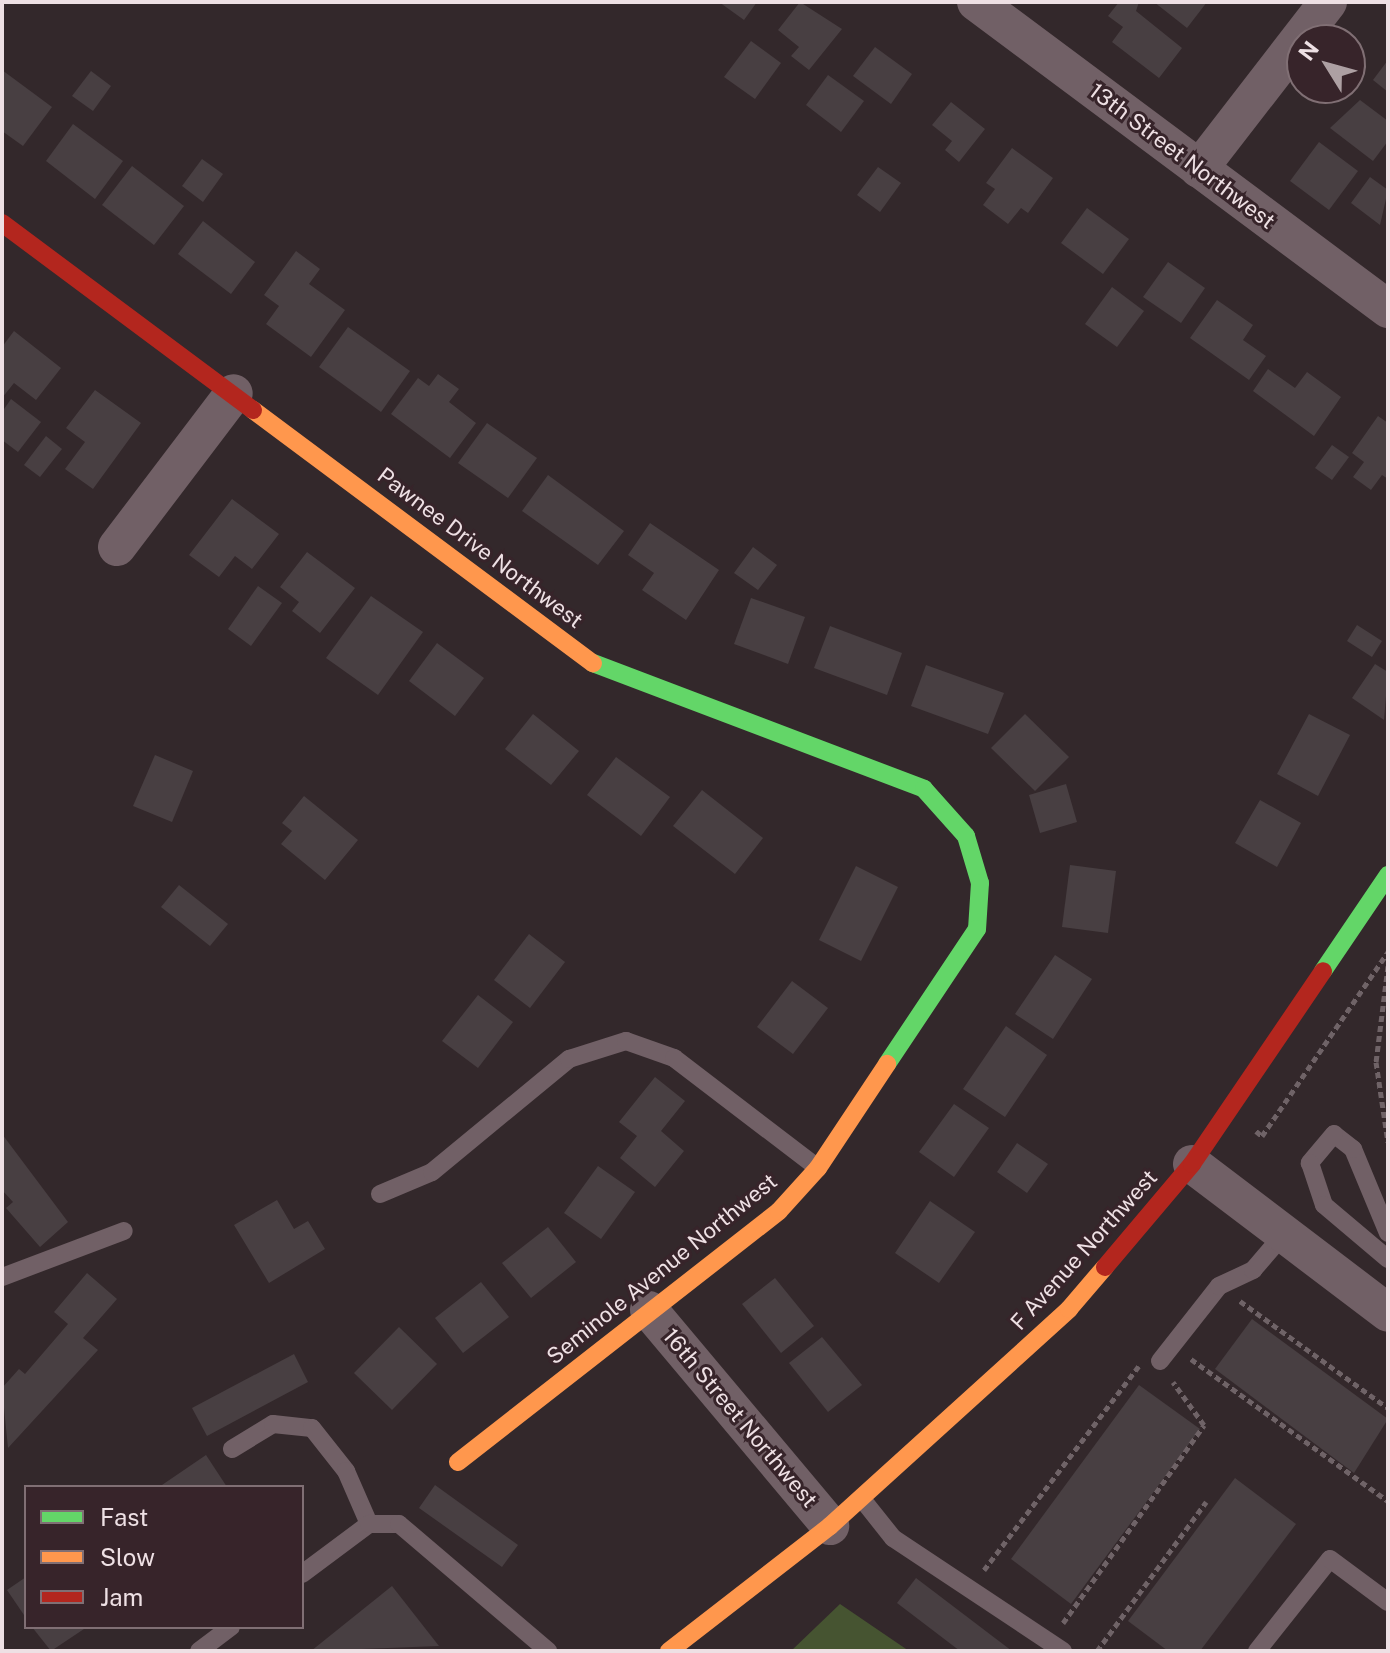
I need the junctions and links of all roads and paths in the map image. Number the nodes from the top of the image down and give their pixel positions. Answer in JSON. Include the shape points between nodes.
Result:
{"nodes":[{"id":1,"x":976,"y":2,"type":"edge"},
{"id":2,"x":1328,"y":2,"type":"edge"},
{"id":3,"x":1199,"y":169,"type":"junction"},
{"id":4,"x":2,"y":223,"type":"edge"},
{"id":5,"x":1388,"y":309,"type":"edge"},
{"id":6,"x":234,"y":393,"type":"junction"},
{"id":7,"x":117,"y":547,"type":"dead end"},
{"id":8,"x":966,"y":836,"type":"joint"},
{"id":9,"x":1388,"y":875,"type":"edge"},
{"id":10,"x":1388,"y":952,"type":"edge"},
{"id":11,"x":1388,"y":966,"type":"edge"},
{"id":12,"x":1255,"y":1130,"type":"dead end"},
{"id":13,"x":1388,"y":1142,"type":"edge"},
{"id":14,"x":1192,"y":1164,"type":"junction"},
{"id":15,"x":818,"y":1168,"type":"junction"},
{"id":16,"x":380,"y":1194,"type":"dead end"},
{"id":17,"x":124,"y":1231,"type":"dead end"},
{"id":18,"x":1388,"y":1233,"type":"edge"},
{"id":19,"x":1284,"y":1234,"type":"junction"},
{"id":20,"x":1388,"y":1259,"type":"edge"},
{"id":21,"x":2,"y":1277,"type":"edge"},
{"id":22,"x":1219,"y":1286,"type":"junction"},
{"id":23,"x":649,"y":1310,"type":"junction"},
{"id":24,"x":1388,"y":1313,"type":"edge"},
{"id":25,"x":1172,"y":1346,"type":"junction"},
{"id":26,"x":1160,"y":1361,"type":"junction"},
{"id":27,"x":1388,"y":1408,"type":"edge"},
{"id":28,"x":232,"y":1449,"type":"dead end"},
{"id":29,"x":458,"y":1462,"type":"dead end"},
{"id":30,"x":862,"y":1499,"type":"junction"},
{"id":31,"x":1388,"y":1501,"type":"edge"},
{"id":32,"x":1206,"y":1502,"type":"dead end"},
{"id":33,"x":369,"y":1524,"type":"junction"},
{"id":34,"x":830,"y":1526,"type":"junction"},
{"id":35,"x":304,"y":1573,"type":"edge"},
{"id":36,"x":970,"y":1590,"type":"junction"},
{"id":37,"x":1388,"y":1602,"type":"edge"},
{"id":38,"x":228,"y":1629,"type":"edge"},
{"id":39,"x":1056,"y":1647,"type":"edge"},
{"id":40,"x":199,"y":1651,"type":"edge"},
{"id":41,"x":548,"y":1651,"type":"edge"},
{"id":42,"x":669,"y":1651,"type":"edge"},
{"id":43,"x":1097,"y":1651,"type":"edge"},
{"id":44,"x":1257,"y":1651,"type":"edge"}],
"edges":[{"from":1,"to":3,"type":"street","name":"13th Street Northwest"},
{"from":2,"to":3,"type":"street"},
{"from":3,"to":5,"type":"street","name":"13th Street Northwest"},
{"from":4,"to":6,"type":"street","name":"Pawnee Drive Northwest"},
{"from":6,"to":7,"type":"street"},
{"from":6,"to":8,"type":"street","name":"Pawnee Drive Northwest","via":[[600,668],[924,789]]},
{"from":8,"to":15,"type":"street","name":"Seminole Avenue Northwest","via":[[980,883],[977,929]]},
{"from":9,"to":14,"type":"street","name":"F Avenue Northwest"},
{"from":10,"to":12,"type":"path","via":[[1262,1136]]},
{"from":11,"to":13,"type":"path","via":[[1376,1062]]},
{"from":14,"to":19,"type":"street"},
{"from":14,"to":30,"type":"street","name":"F Avenue Northwest","via":[[1069,1309]]},
{"from":15,"to":16,"type":"lane","via":[[674,1058],[626,1041],[569,1059],[432,1172]]},
{"from":15,"to":23,"type":"street","name":"Seminole Avenue Northwest","via":[[779,1211]]},
{"from":17,"to":21,"type":"lane"},
{"from":18,"to":20,"type":"lane","via":[[1353,1149],[1334,1134],[1310,1163],[1324,1205]]},
{"from":19,"to":22,"type":"lane","via":[[1253,1270]]},
{"from":19,"to":24,"type":"street"},
{"from":22,"to":25,"type":"lane"},
{"from":22,"to":27,"type":"path"},
{"from":23,"to":29,"type":"street","name":"Seminole Avenue Northwest"},
{"from":23,"to":34,"type":"street","name":"16th Street Northwest"},
{"from":25,"to":26,"type":"lane"},
{"from":25,"to":31,"type":"path"},
{"from":26,"to":36,"type":"path","via":[[1131,1367]]},
{"from":26,"to":39,"type":"path","via":[[1204,1425]]},
{"from":28,"to":33,"type":"lane","via":[[273,1424],[312,1428],[346,1471]]},
{"from":30,"to":34,"type":"street","name":"F Avenue Northwest"},
{"from":30,"to":36,"type":"lane","via":[[893,1538]]},
{"from":32,"to":43,"type":"path"},
{"from":33,"to":35,"type":"lane"},
{"from":33,"to":41,"type":"lane","via":[[399,1524]]},
{"from":34,"to":42,"type":"street","name":"F Avenue Northwest"},
{"from":36,"to":39,"type":"lane"},
{"from":37,"to":44,"type":"lane","via":[[1330,1559]]},
{"from":38,"to":40,"type":"lane"}]}
